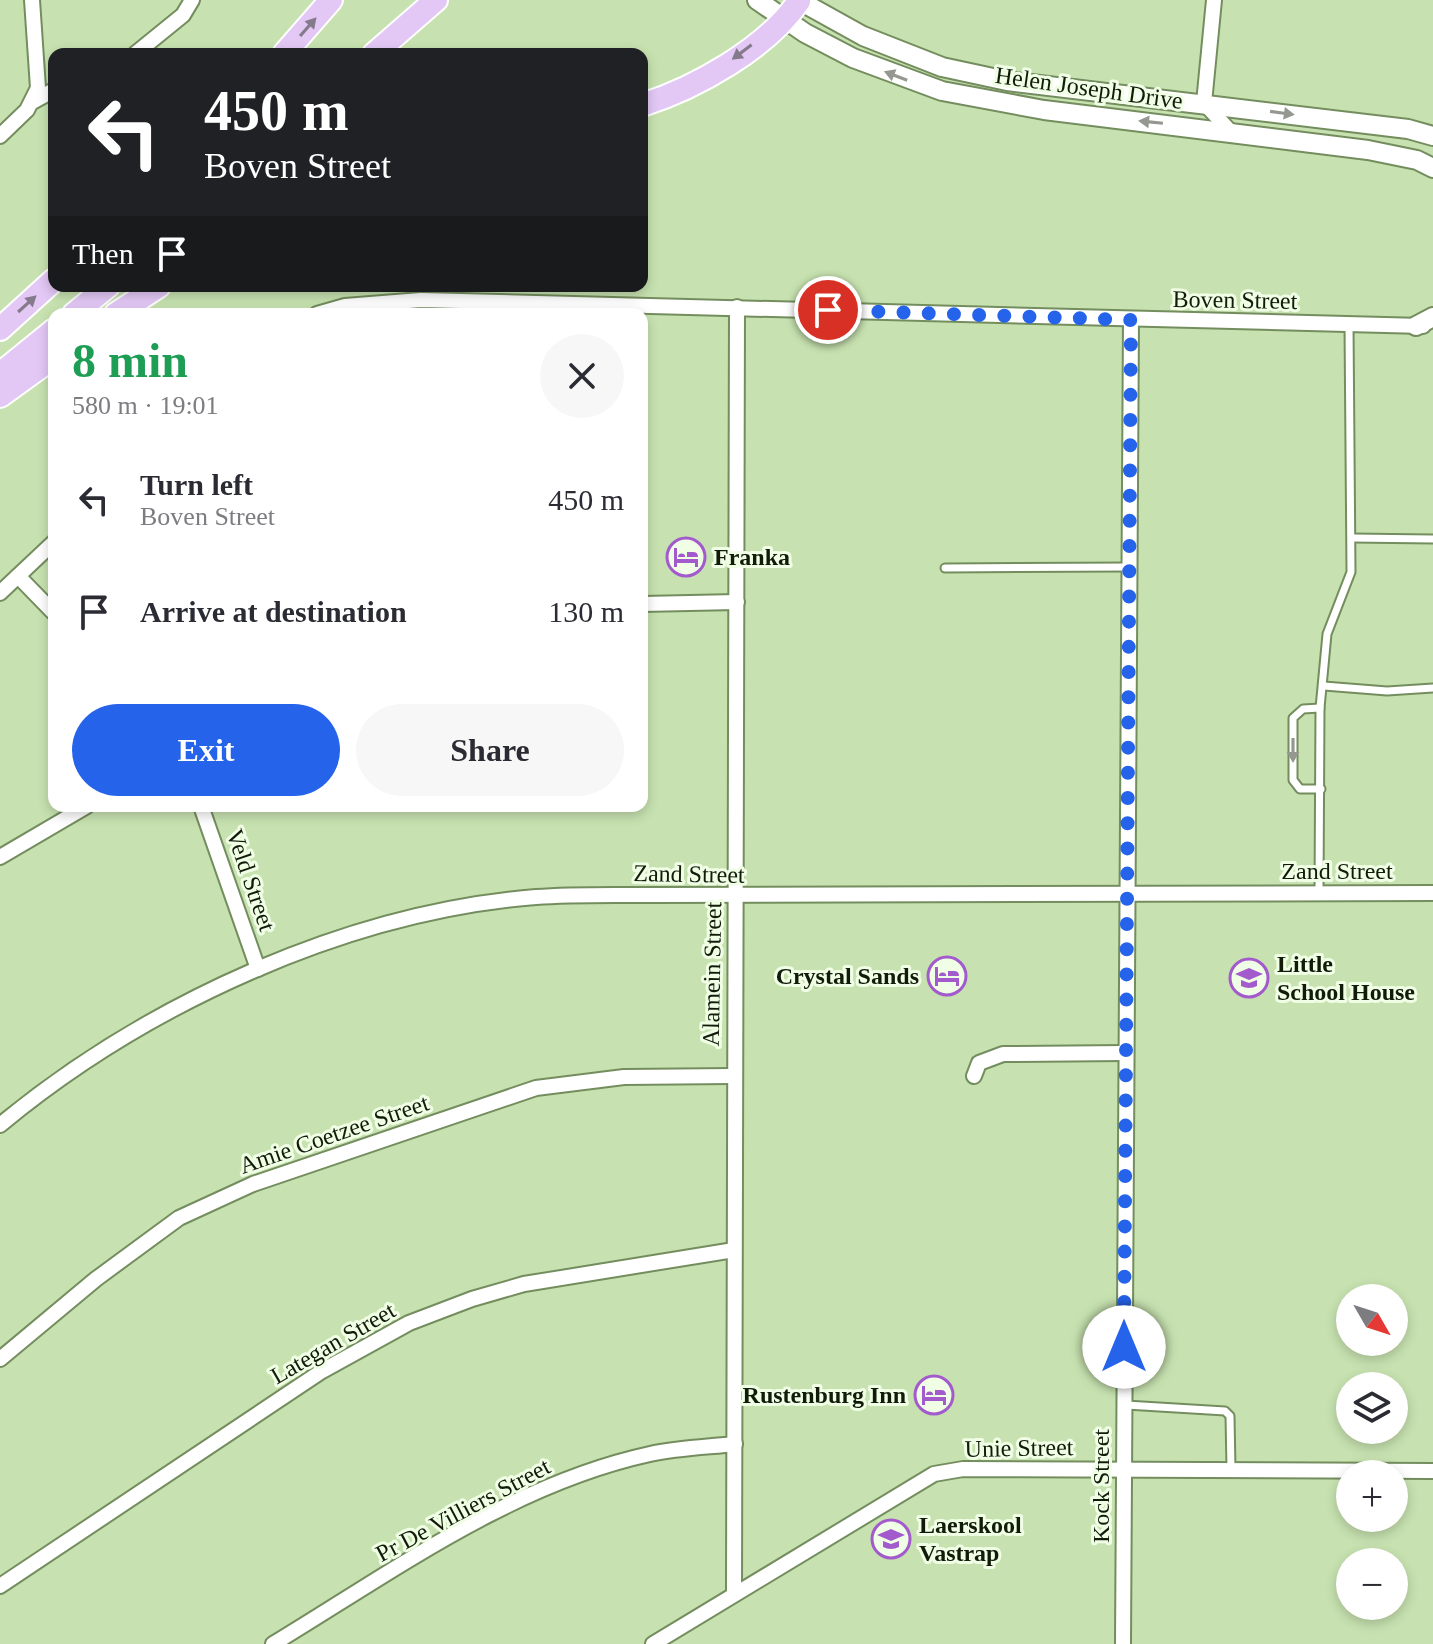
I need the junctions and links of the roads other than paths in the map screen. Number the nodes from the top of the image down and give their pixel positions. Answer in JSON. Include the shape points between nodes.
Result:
{"nodes":[{"id":1,"x":32,"y":0,"type":"edge"},
{"id":2,"x":192,"y":0,"type":"edge"},
{"id":3,"x":331,"y":0,"type":"edge"},
{"id":4,"x":436,"y":0,"type":"edge"},
{"id":5,"x":757,"y":0,"type":"edge"},
{"id":6,"x":798,"y":0,"type":"edge"},
{"id":7,"x":1214,"y":0,"type":"edge"},
{"id":8,"x":786,"y":20,"type":"junction"},
{"id":9,"x":142,"y":48,"type":"edge"},
{"id":10,"x":289,"y":48,"type":"edge"},
{"id":11,"x":381,"y":48,"type":"edge"},
{"id":12,"x":48,"y":93,"type":"edge"},
{"id":13,"x":34,"y":101,"type":"junction"},
{"id":14,"x":648,"y":103,"type":"edge"},
{"id":15,"x":1204,"y":103,"type":"junction"},
{"id":16,"x":1229,"y":130,"type":"junction"},
{"id":17,"x":0,"y":136,"type":"edge"},
{"id":18,"x":1433,"y":136,"type":"edge"},
{"id":19,"x":1433,"y":168,"type":"edge"},
{"id":20,"x":48,"y":285,"type":"edge"},
{"id":21,"x":101,"y":292,"type":"edge"},
{"id":22,"x":150,"y":292,"type":"edge"},
{"id":23,"x":737,"y":307,"type":"junction"},
{"id":24,"x":81,"y":308,"type":"edge"},
{"id":25,"x":125,"y":308,"type":"edge"},
{"id":26,"x":338,"y":308,"type":"edge"},
{"id":27,"x":1131,"y":320,"type":"junction"},
{"id":28,"x":1427,"y":323,"type":"edge"},
{"id":29,"x":1349,"y":325,"type":"junction"},
{"id":30,"x":0,"y":329,"type":"edge"},
{"id":31,"x":48,"y":335,"type":"edge"},
{"id":32,"x":48,"y":361,"type":"edge"},
{"id":33,"x":0,"y":374,"type":"edge"},
{"id":34,"x":0,"y":396,"type":"edge"},
{"id":35,"x":1352,"y":538,"type":"junction"},
{"id":36,"x":1433,"y":539,"type":"edge"},
{"id":37,"x":48,"y":548,"type":"edge"},
{"id":38,"x":1129,"y":567,"type":"junction"},
{"id":39,"x":945,"y":568,"type":"dead end"},
{"id":40,"x":18,"y":576,"type":"junction"},
{"id":41,"x":0,"y":593,"type":"edge"},
{"id":42,"x":737,"y":602,"type":"junction"},
{"id":43,"x":648,"y":604,"type":"edge"},
{"id":44,"x":48,"y":607,"type":"edge"},
{"id":45,"x":1324,"y":686,"type":"junction"},
{"id":46,"x":1433,"y":688,"type":"edge"},
{"id":47,"x":1320,"y":708,"type":"junction"},
{"id":48,"x":1321,"y":789,"type":"junction"},
{"id":49,"x":77,"y":812,"type":"edge"},
{"id":50,"x":203,"y":812,"type":"edge"},
{"id":51,"x":0,"y":857,"type":"edge"},
{"id":52,"x":1125,"y":891,"type":"junction"},
{"id":53,"x":1319,"y":893,"type":"junction"},
{"id":54,"x":1433,"y":893,"type":"edge"},
{"id":55,"x":735,"y":897,"type":"junction"},
{"id":56,"x":258,"y":969,"type":"junction"},
{"id":57,"x":1125,"y":1053,"type":"junction"},
{"id":58,"x":732,"y":1076,"type":"junction"},
{"id":59,"x":974,"y":1076,"type":"dead end"},
{"id":60,"x":0,"y":1125,"type":"edge"},
{"id":61,"x":734,"y":1250,"type":"junction"},
{"id":62,"x":0,"y":1359,"type":"edge"},
{"id":63,"x":1123,"y":1405,"type":"junction"},
{"id":64,"x":735,"y":1444,"type":"junction"},
{"id":65,"x":1123,"y":1469,"type":"junction"},
{"id":66,"x":1231,"y":1470,"type":"junction"},
{"id":67,"x":1433,"y":1471,"type":"edge"},
{"id":68,"x":0,"y":1586,"type":"edge"},
{"id":69,"x":734,"y":1594,"type":"junction"},
{"id":70,"x":273,"y":1644,"type":"edge"},
{"id":71,"x":653,"y":1644,"type":"edge"},
{"id":72,"x":1123,"y":1644,"type":"edge"}],
"edges":[{"from":1,"to":13,"type":"street","via":[[38,77]]},
{"from":2,"to":9,"type":"street","via":[[183,15]]},
{"from":10,"to":3,"type":"highway","one_way":true},
{"from":4,"to":11,"type":"highway"},
{"from":5,"to":8,"type":"street","name":"Helen Joseph Drive"},
{"from":6,"to":8,"type":"highway"},
{"from":6,"to":15,"type":"street","name":"Helen Joseph Drive","via":[[863,36],[942,67],[1007,81]]},
{"from":7,"to":15,"type":"street"},
{"from":8,"to":14,"type":"highway","one_way":true,"via":[[697,83]]},
{"from":16,"to":8,"type":"street","name":"Helen Joseph Drive","one_way":true,"via":[[1044,110],[942,91],[853,58]]},
{"from":12,"to":13,"type":"street"},
{"from":13,"to":17,"type":"street"},
{"from":15,"to":16,"type":"street"},
{"from":15,"to":18,"type":"street","name":"Helen Joseph Drive","one_way":true},
{"from":16,"to":19,"type":"street","name":"Helen Joseph Drive","via":[[1368,150]]},
{"from":30,"to":20,"type":"highway","one_way":true},
{"from":21,"to":24,"type":"highway"},
{"from":22,"to":25,"type":"highway"},
{"from":23,"to":26,"type":"street","name":"Boven Street","via":[[421,300]]},
{"from":23,"to":27,"type":"street","name":"Boven Street"},
{"from":23,"to":42,"type":"street","name":"Alamein Street"},
{"from":27,"to":29,"type":"street","name":"Boven Street"},
{"from":27,"to":38,"type":"street","name":"Kock Street"},
{"from":28,"to":29,"type":"street","name":"Boven Street"},
{"from":29,"to":35,"type":"lane"},
{"from":31,"to":33,"type":"highway"},
{"from":32,"to":34,"type":"highway"},
{"from":35,"to":36,"type":"lane"},
{"from":35,"to":45,"type":"lane","via":[[1351,572],[1327,634]]},
{"from":37,"to":40,"type":"street"},
{"from":38,"to":39,"type":"lane"},
{"from":38,"to":52,"type":"street","name":"Kock Street"},
{"from":40,"to":41,"type":"street"},
{"from":40,"to":44,"type":"street"},
{"from":42,"to":43,"type":"street"},
{"from":42,"to":55,"type":"street","name":"Alamein Street"},
{"from":45,"to":46,"type":"lane"},
{"from":45,"to":47,"type":"lane"},
{"from":47,"to":48,"type":"lane"},
{"from":47,"to":48,"type":"lane","one_way":true,"via":[[1303,709],[1293,718],[1293,780],[1300,789]]},
{"from":48,"to":53,"type":"lane"},
{"from":49,"to":51,"type":"street"},
{"from":50,"to":56,"type":"street","name":"Veld Street"},
{"from":52,"to":53,"type":"street","name":"Zand Street"},
{"from":52,"to":55,"type":"street","name":"Zand Street"},
{"from":52,"to":57,"type":"street","name":"Kock Street"},
{"from":53,"to":54,"type":"street","name":"Zand Street"},
{"from":55,"to":56,"type":"street","name":"Zand Street","via":[[586,895],[489,903],[388,924]]},
{"from":55,"to":58,"type":"street","name":"Alamein Street"},
{"from":56,"to":60,"type":"street","name":"Zand Street","via":[[118,1039]]},
{"from":57,"to":59,"type":"street","via":[[1003,1054],[979,1063]]},
{"from":57,"to":63,"type":"street","name":"Kock Street"},
{"from":58,"to":61,"type":"street","name":"Alamein Street"},
{"from":58,"to":62,"type":"street","name":"Amie Coetzee Street","via":[[624,1077],[536,1088],[253,1184],[179,1218]]},
{"from":61,"to":64,"type":"street","name":"Alamein Street"},
{"from":61,"to":68,"type":"street","name":"Lategan Street","via":[[524,1284],[409,1323],[322,1371]]},
{"from":63,"to":65,"type":"street","name":"Kock Street"},
{"from":63,"to":66,"type":"lane","via":[[1225,1411],[1230,1416]]},
{"from":64,"to":69,"type":"street","name":"Alamein Street"},
{"from":64,"to":70,"type":"street","name":"Pr De Villiers Street","via":[[652,1453],[558,1483],[425,1552]]},
{"from":65,"to":66,"type":"street","name":"Unie Street"},
{"from":65,"to":69,"type":"street","name":"Unie Street","via":[[963,1469],[934,1474]]},
{"from":65,"to":72,"type":"street","name":"Kock Street"},
{"from":66,"to":67,"type":"street","name":"Unie Street"},
{"from":69,"to":71,"type":"street","name":"Unie Street"}]}
